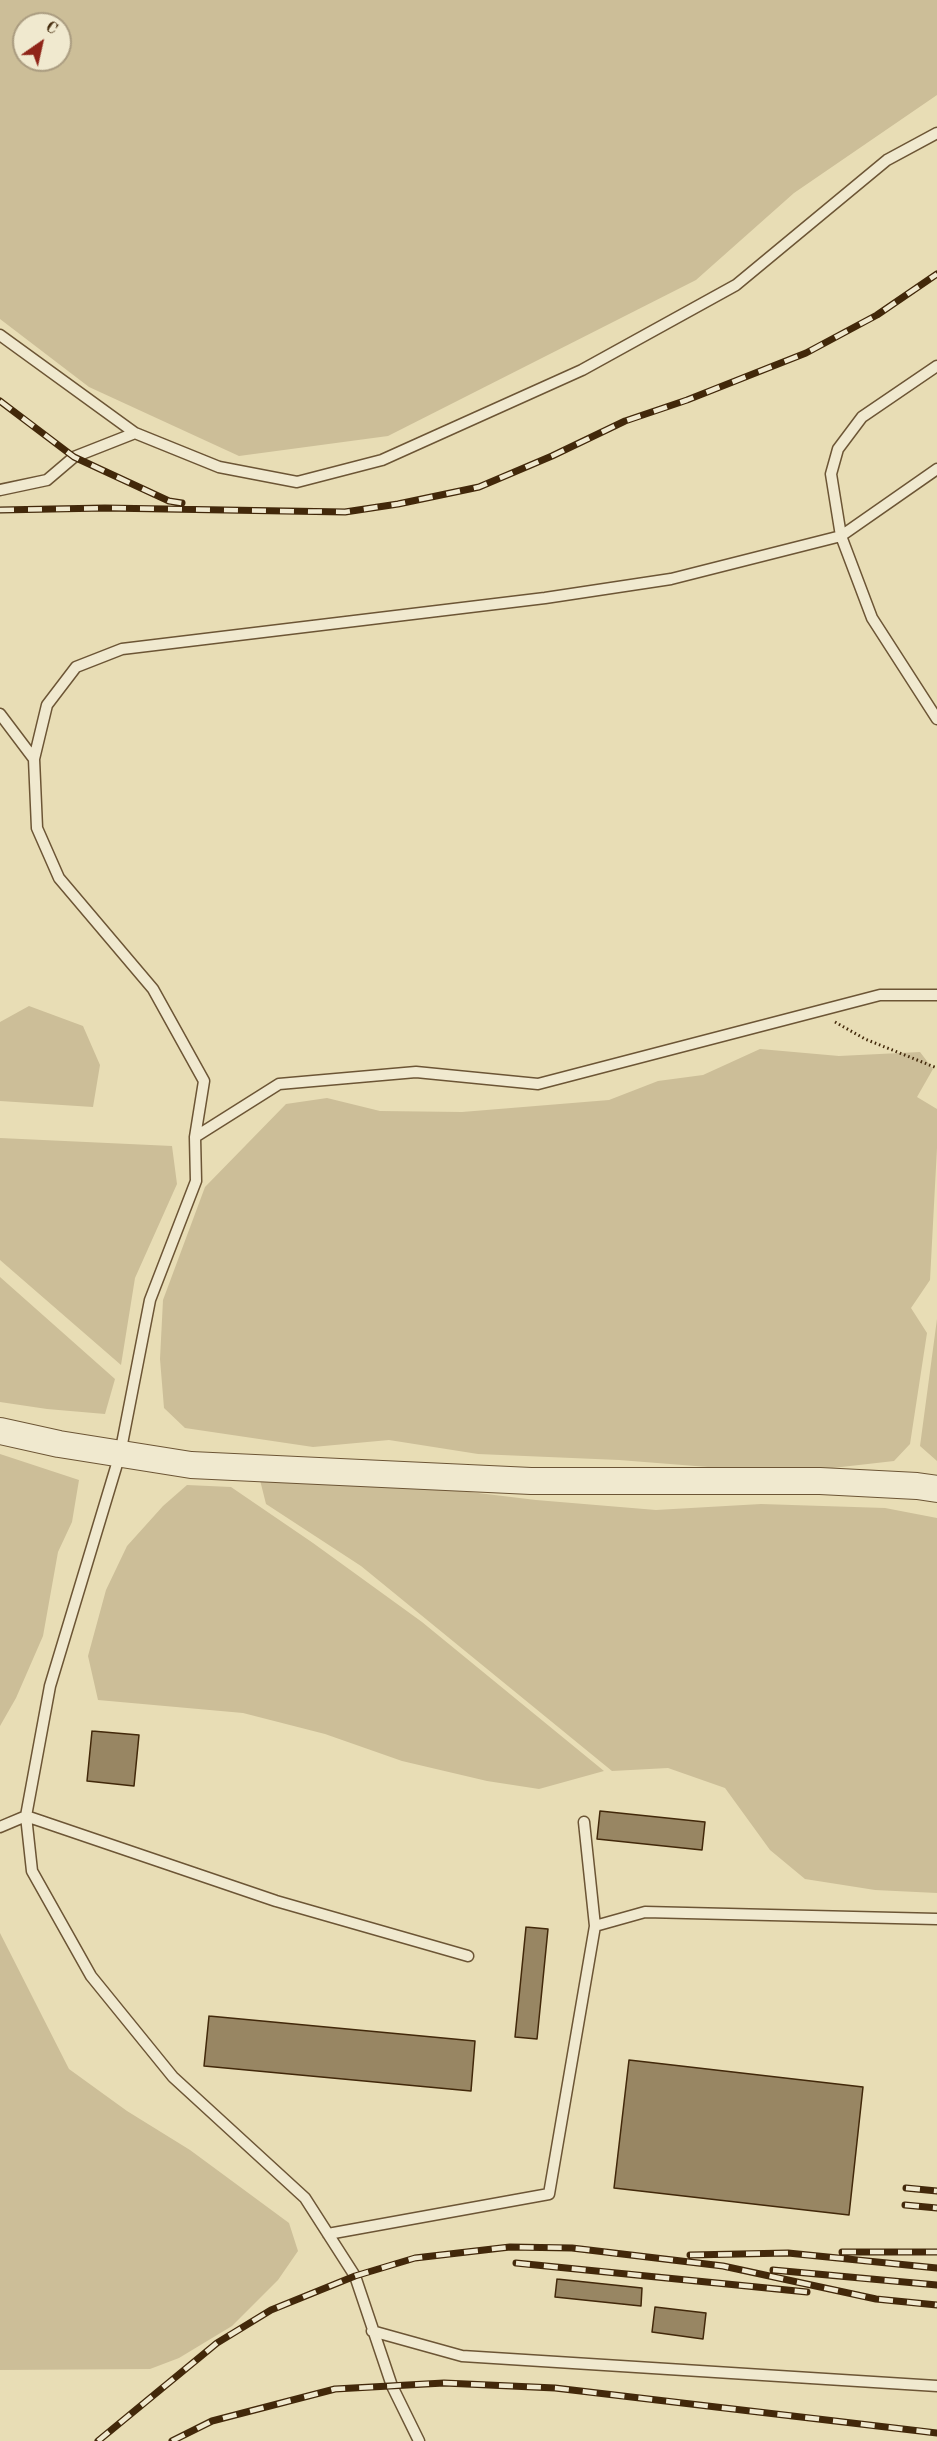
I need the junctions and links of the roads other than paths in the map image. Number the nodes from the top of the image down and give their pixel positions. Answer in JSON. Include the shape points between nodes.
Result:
{"nodes":[{"id":1,"x":937,"y":133,"type":"edge"},
{"id":2,"x":0,"y":335,"type":"edge"},
{"id":3,"x":937,"y":366,"type":"edge"},
{"id":4,"x":135,"y":433,"type":"junction"},
{"id":5,"x":937,"y":469,"type":"edge"},
{"id":6,"x":0,"y":490,"type":"edge"},
{"id":7,"x":841,"y":536,"type":"junction"},
{"id":8,"x":0,"y":714,"type":"edge"},
{"id":9,"x":937,"y":719,"type":"edge"},
{"id":10,"x":34,"y":759,"type":"junction"},
{"id":11,"x":937,"y":995,"type":"edge"},
{"id":12,"x":195,"y":1137,"type":"junction"},
{"id":13,"x":0,"y":1431,"type":"edge"},
{"id":14,"x":120,"y":1454,"type":"junction"},
{"id":15,"x":937,"y":1489,"type":"edge"},
{"id":16,"x":26,"y":1816,"type":"junction"},
{"id":17,"x":584,"y":1822,"type":"dead end"},
{"id":18,"x":0,"y":1827,"type":"edge"},
{"id":19,"x":937,"y":1919,"type":"edge"},
{"id":20,"x":595,"y":1926,"type":"junction"},
{"id":21,"x":468,"y":1956,"type":"dead end"},
{"id":22,"x":328,"y":2234,"type":"junction"},
{"id":23,"x":372,"y":2331,"type":"junction"},
{"id":24,"x":937,"y":2386,"type":"edge"},
{"id":25,"x":418,"y":2441,"type":"edge"}],
"edges":[{"from":1,"to":4,"type":"lane","via":[[887,160],[736,285],[582,370],[382,460],[297,482],[219,467]]},
{"from":2,"to":4,"type":"lane"},
{"from":3,"to":7,"type":"lane","via":[[862,417],[838,449],[831,474]]},
{"from":4,"to":6,"type":"lane","via":[[74,457],[47,480]]},
{"from":5,"to":7,"type":"lane"},
{"from":7,"to":9,"type":"lane","via":[[872,618]]},
{"from":7,"to":10,"type":"lane","via":[[671,579],[122,649],[76,667],[47,705]]},
{"from":8,"to":10,"type":"lane"},
{"from":10,"to":12,"type":"lane","via":[[37,828],[59,878],[153,989],[204,1082]]},
{"from":11,"to":12,"type":"lane","via":[[880,995],[538,1084],[416,1072],[279,1084]]},
{"from":12,"to":14,"type":"lane","via":[[196,1181],[150,1300]]},
{"from":13,"to":14,"type":"street"},
{"from":14,"to":15,"type":"street","via":[[191,1465],[531,1481],[820,1481]]},
{"from":14,"to":16,"type":"lane","via":[[50,1686]]},
{"from":16,"to":18,"type":"lane"},
{"from":16,"to":21,"type":"lane","via":[[276,1901]]},
{"from":16,"to":22,"type":"lane","via":[[32,1871],[91,1976],[173,2077],[305,2198]]},
{"from":17,"to":20,"type":"lane"},
{"from":19,"to":20,"type":"lane","via":[[645,1912]]},
{"from":20,"to":22,"type":"lane","via":[[549,2194]]},
{"from":22,"to":23,"type":"lane","via":[[355,2276]]},
{"from":23,"to":24,"type":"lane","via":[[462,2356]]},
{"from":23,"to":25,"type":"lane"}]}
